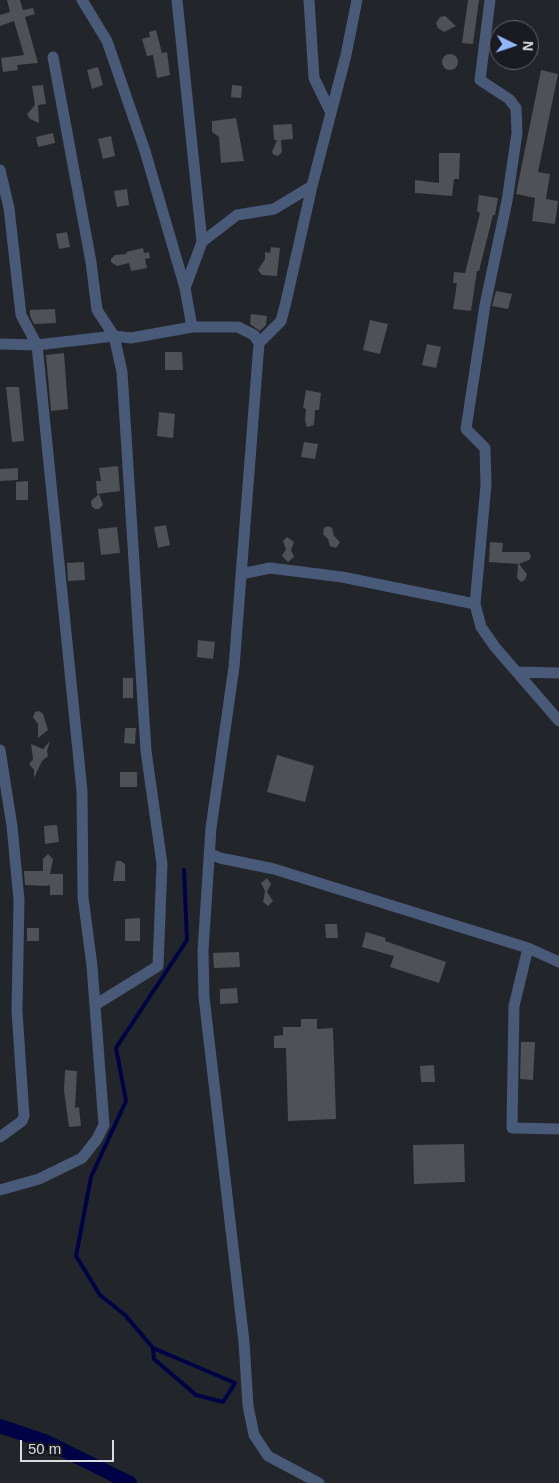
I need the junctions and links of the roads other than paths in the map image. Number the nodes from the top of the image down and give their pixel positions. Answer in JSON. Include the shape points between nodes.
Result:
{"nodes":[{"id":1,"x":82,"y":0,"type":"edge"},
{"id":2,"x":177,"y":0,"type":"edge"},
{"id":3,"x":309,"y":0,"type":"edge"},
{"id":4,"x":357,"y":0,"type":"edge"},
{"id":5,"x":490,"y":0,"type":"edge"},
{"id":6,"x":52,"y":57,"type":"dead end"},
{"id":7,"x":330,"y":112,"type":"junction"},
{"id":8,"x":0,"y":170,"type":"edge"},
{"id":9,"x":312,"y":186,"type":"junction"},
{"id":10,"x":202,"y":242,"type":"junction"},
{"id":11,"x":185,"y":288,"type":"junction"},
{"id":12,"x":192,"y":327,"type":"junction"},
{"id":13,"x":114,"y":336,"type":"junction"},
{"id":14,"x":259,"y":343,"type":"junction"},
{"id":15,"x":0,"y":344,"type":"edge"},
{"id":16,"x":37,"y":345,"type":"junction"},
{"id":17,"x":241,"y":574,"type":"junction"},
{"id":18,"x":475,"y":604,"type":"junction"},
{"id":19,"x":518,"y":672,"type":"junction"},
{"id":20,"x":559,"y":674,"type":"edge"},
{"id":21,"x":559,"y":721,"type":"edge"},
{"id":22,"x":0,"y":750,"type":"edge"},
{"id":23,"x":211,"y":854,"type":"junction"},
{"id":24,"x":528,"y":948,"type":"junction"},
{"id":25,"x":559,"y":962,"type":"edge"},
{"id":26,"x":95,"y":1005,"type":"junction"},
{"id":27,"x":559,"y":1129,"type":"edge"},
{"id":28,"x":0,"y":1137,"type":"edge"},
{"id":29,"x":0,"y":1190,"type":"edge"},
{"id":30,"x":319,"y":1483,"type":"edge"}],
"edges":[{"from":1,"to":11,"type":"street","via":[[110,50],[145,151]]},
{"from":2,"to":10,"type":"street"},
{"from":3,"to":7,"type":"street","via":[[314,78]]},
{"from":4,"to":7,"type":"street"},
{"from":5,"to":18,"type":"street","via":[[480,80],[516,108],[517,132],[466,429],[484,448],[486,485]]},
{"from":6,"to":13,"type":"street","via":[[88,243],[97,310]]},
{"from":7,"to":9,"type":"street"},
{"from":8,"to":16,"type":"street","via":[[9,208],[21,315]]},
{"from":9,"to":10,"type":"street","via":[[274,209],[237,216]]},
{"from":9,"to":14,"type":"street","via":[[281,321]]},
{"from":10,"to":11,"type":"street"},
{"from":11,"to":12,"type":"street"},
{"from":12,"to":13,"type":"street","via":[[131,338]]},
{"from":12,"to":14,"type":"street","via":[[238,327],[254,335]]},
{"from":13,"to":16,"type":"street"},
{"from":13,"to":26,"type":"street","via":[[122,372],[146,751],[162,864],[158,966]]},
{"from":14,"to":17,"type":"street"},
{"from":15,"to":16,"type":"street"},
{"from":16,"to":26,"type":"street","via":[[82,791],[83,896]]},
{"from":17,"to":18,"type":"street","via":[[270,568],[315,573]]},
{"from":17,"to":23,"type":"street","via":[[234,667],[211,828]]},
{"from":18,"to":19,"type":"street","via":[[481,627]]},
{"from":19,"to":20,"type":"street"},
{"from":19,"to":21,"type":"street"},
{"from":22,"to":28,"type":"street","via":[[19,900],[17,1011],[24,1116]]},
{"from":23,"to":24,"type":"street","via":[[274,869]]},
{"from":23,"to":30,"type":"street","via":[[203,951],[204,997],[244,1342],[248,1406],[254,1435],[268,1456]]},
{"from":24,"to":25,"type":"street"},
{"from":24,"to":27,"type":"street","via":[[514,1006],[512,1128]]},
{"from":26,"to":29,"type":"street","via":[[104,1125],[97,1139],[82,1158],[39,1179]]}]}
